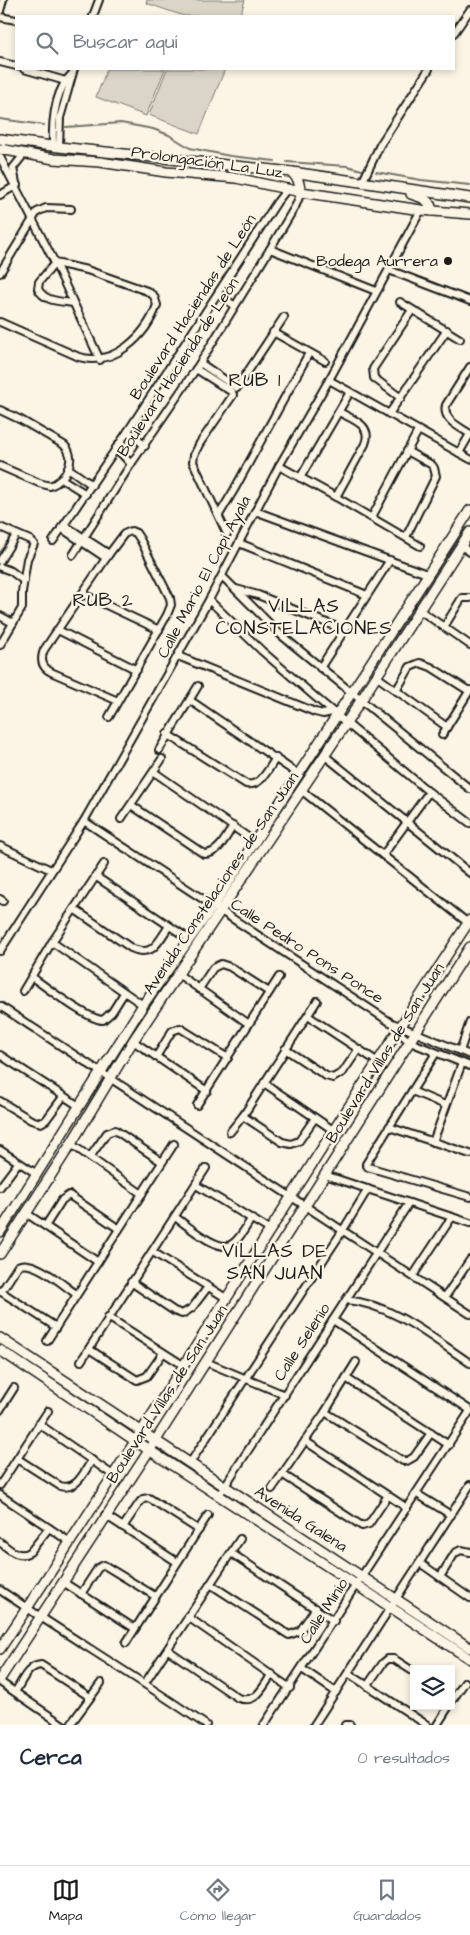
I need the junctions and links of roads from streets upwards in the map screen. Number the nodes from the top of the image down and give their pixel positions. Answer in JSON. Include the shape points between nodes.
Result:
{"nodes":[{"id":1,"x":3,"y":0,"type":"edge"},
{"id":2,"x":99,"y":0,"type":"edge"},
{"id":3,"x":470,"y":10,"type":"edge"},
{"id":4,"x":0,"y":11,"type":"edge"},
{"id":5,"x":93,"y":15,"type":"edge"},
{"id":6,"x":0,"y":16,"type":"edge"},
{"id":7,"x":15,"y":20,"type":"edge"},
{"id":8,"x":455,"y":32,"type":"edge"},
{"id":9,"x":0,"y":62,"type":"edge"},
{"id":10,"x":15,"y":66,"type":"edge"},
{"id":11,"x":28,"y":70,"type":"edge"},
{"id":12,"x":428,"y":70,"type":"edge"},
{"id":13,"x":73,"y":71,"type":"edge"},
{"id":14,"x":68,"y":81,"type":"junction"},
{"id":15,"x":0,"y":139,"type":"edge"},
{"id":16,"x":56,"y":147,"type":"junction"},
{"id":17,"x":0,"y":149,"type":"edge"},
{"id":18,"x":25,"y":153,"type":"junction"},
{"id":19,"x":0,"y":157,"type":"edge"},
{"id":20,"x":10,"y":169,"type":"junction"},
{"id":21,"x":292,"y":172,"type":"junction"},
{"id":22,"x":312,"y":175,"type":"junction"},
{"id":23,"x":298,"y":180,"type":"junction"},
{"id":24,"x":362,"y":183,"type":"junction"},
{"id":25,"x":17,"y":188,"type":"junction"},
{"id":26,"x":288,"y":188,"type":"junction"},
{"id":27,"x":394,"y":188,"type":"junction"},
{"id":28,"x":301,"y":192,"type":"junction"},
{"id":29,"x":0,"y":195,"type":"edge"},
{"id":30,"x":470,"y":198,"type":"edge"},
{"id":31,"x":71,"y":209,"type":"dead end"},
{"id":32,"x":421,"y":210,"type":"junction"},
{"id":33,"x":432,"y":211,"type":"junction"},
{"id":34,"x":470,"y":214,"type":"edge"},
{"id":35,"x":33,"y":218,"type":"junction"},
{"id":36,"x":270,"y":249,"type":"junction"},
{"id":37,"x":56,"y":263,"type":"junction"},
{"id":38,"x":389,"y":270,"type":"junction"},
{"id":39,"x":0,"y":273,"type":"edge"},
{"id":40,"x":376,"y":291,"type":"junction"},
{"id":41,"x":218,"y":295,"type":"junction"},
{"id":42,"x":470,"y":301,"type":"edge"},
{"id":43,"x":400,"y":302,"type":"dead end"},
{"id":44,"x":73,"y":303,"type":"junction"},
{"id":45,"x":234,"y":305,"type":"junction"},
{"id":46,"x":412,"y":310,"type":"junction"},
{"id":47,"x":284,"y":317,"type":"dead end"},
{"id":48,"x":0,"y":322,"type":"edge"},
{"id":49,"x":447,"y":330,"type":"junction"},
{"id":50,"x":273,"y":332,"type":"junction"},
{"id":51,"x":460,"y":339,"type":"dead end"},
{"id":52,"x":309,"y":353,"type":"junction"},
{"id":53,"x":100,"y":360,"type":"junction"},
{"id":54,"x":325,"y":361,"type":"dead end"},
{"id":55,"x":198,"y":366,"type":"junction"},
{"id":56,"x":470,"y":367,"type":"edge"},
{"id":57,"x":328,"y":380,"type":"junction"},
{"id":58,"x":350,"y":392,"type":"junction"},
{"id":59,"x":400,"y":398,"type":"junction"},
{"id":60,"x":0,"y":410,"type":"edge"},
{"id":61,"x":339,"y":412,"type":"junction"},
{"id":62,"x":390,"y":414,"type":"junction"},
{"id":63,"x":418,"y":430,"type":"junction"},
{"id":64,"x":128,"y":431,"type":"junction"},
{"id":65,"x":470,"y":434,"type":"edge"},
{"id":66,"x":145,"y":446,"type":"junction"},
{"id":67,"x":116,"y":448,"type":"junction"},
{"id":68,"x":407,"y":450,"type":"junction"},
{"id":69,"x":458,"y":453,"type":"junction"},
{"id":70,"x":470,"y":460,"type":"edge"},
{"id":71,"x":131,"y":464,"type":"junction"},
{"id":72,"x":0,"y":466,"type":"edge"},
{"id":73,"x":279,"y":466,"type":"junction"},
{"id":74,"x":68,"y":468,"type":"junction"},
{"id":75,"x":300,"y":478,"type":"junction"},
{"id":76,"x":62,"y":479,"type":"junction"},
{"id":77,"x":92,"y":485,"type":"junction"},
{"id":78,"x":86,"y":494,"type":"junction"},
{"id":79,"x":336,"y":496,"type":"junction"},
{"id":80,"x":470,"y":510,"type":"edge"},
{"id":81,"x":255,"y":511,"type":"junction"},
{"id":82,"x":218,"y":515,"type":"junction"},
{"id":83,"x":372,"y":517,"type":"junction"},
{"id":84,"x":0,"y":526,"type":"edge"},
{"id":85,"x":63,"y":526,"type":"junction"},
{"id":86,"x":470,"y":532,"type":"edge"},
{"id":87,"x":227,"y":534,"type":"dead end"},
{"id":88,"x":16,"y":535,"type":"junction"},
{"id":89,"x":406,"y":537,"type":"junction"},
{"id":90,"x":84,"y":540,"type":"junction"},
{"id":91,"x":53,"y":541,"type":"dead end"},
{"id":92,"x":239,"y":543,"type":"junction"},
{"id":93,"x":420,"y":546,"type":"dead end"},
{"id":94,"x":461,"y":546,"type":"junction"},
{"id":95,"x":470,"y":552,"type":"edge"},
{"id":96,"x":74,"y":555,"type":"dead end"},
{"id":97,"x":107,"y":556,"type":"junction"},
{"id":98,"x":390,"y":560,"type":"junction"},
{"id":99,"x":0,"y":561,"type":"edge"},
{"id":100,"x":0,"y":567,"type":"edge"},
{"id":101,"x":427,"y":574,"type":"junction"},
{"id":102,"x":222,"y":576,"type":"junction"},
{"id":103,"x":24,"y":581,"type":"junction"},
{"id":104,"x":234,"y":588,"type":"junction"},
{"id":105,"x":83,"y":594,"type":"junction"},
{"id":106,"x":367,"y":595,"type":"junction"},
{"id":107,"x":470,"y":598,"type":"edge"},
{"id":108,"x":209,"y":600,"type":"junction"},
{"id":109,"x":418,"y":609,"type":"junction"},
{"id":110,"x":0,"y":616,"type":"edge"},
{"id":111,"x":13,"y":623,"type":"junction"},
{"id":112,"x":444,"y":627,"type":"junction"},
{"id":113,"x":58,"y":630,"type":"junction"},
{"id":114,"x":159,"y":630,"type":"junction"},
{"id":115,"x":344,"y":630,"type":"junction"},
{"id":116,"x":0,"y":645,"type":"edge"},
{"id":117,"x":470,"y":645,"type":"edge"},
{"id":118,"x":178,"y":656,"type":"junction"},
{"id":119,"x":320,"y":668,"type":"junction"},
{"id":120,"x":137,"y":670,"type":"junction"},
{"id":121,"x":376,"y":676,"type":"junction"},
{"id":122,"x":198,"y":686,"type":"dead end"},
{"id":123,"x":396,"y":691,"type":"junction"},
{"id":124,"x":470,"y":691,"type":"edge"},
{"id":125,"x":351,"y":693,"type":"junction"},
{"id":126,"x":118,"y":701,"type":"junction"},
{"id":127,"x":190,"y":701,"type":"junction"},
{"id":128,"x":360,"y":701,"type":"junction"},
{"id":129,"x":335,"y":714,"type":"junction"},
{"id":130,"x":109,"y":717,"type":"dead end"},
{"id":131,"x":347,"y":722,"type":"junction"},
{"id":132,"x":447,"y":727,"type":"junction"},
{"id":133,"x":167,"y":734,"type":"junction"},
{"id":134,"x":442,"y":735,"type":"dead end"},
{"id":135,"x":159,"y":750,"type":"dead end"},
{"id":136,"x":324,"y":755,"type":"junction"},
{"id":137,"x":276,"y":758,"type":"junction"},
{"id":138,"x":162,"y":759,"type":"dead end"},
{"id":139,"x":154,"y":772,"type":"junction"},
{"id":140,"x":298,"y":774,"type":"junction"},
{"id":141,"x":470,"y":789,"type":"edge"},
{"id":142,"x":301,"y":790,"type":"junction"},
{"id":143,"x":429,"y":792,"type":"junction"},
{"id":144,"x":131,"y":806,"type":"junction"},
{"id":145,"x":121,"y":819,"type":"dead end"},
{"id":146,"x":84,"y":820,"type":"junction"},
{"id":147,"x":406,"y":822,"type":"junction"},
{"id":148,"x":470,"y":823,"type":"edge"},
{"id":149,"x":233,"y":826,"type":"junction"},
{"id":150,"x":255,"y":842,"type":"junction"},
{"id":151,"x":0,"y":846,"type":"edge"},
{"id":152,"x":384,"y":855,"type":"junction"},
{"id":153,"x":104,"y":864,"type":"dead end"},
{"id":154,"x":51,"y":870,"type":"junction"},
{"id":155,"x":470,"y":872,"type":"edge"},
{"id":156,"x":95,"y":876,"type":"junction"},
{"id":157,"x":213,"y":906,"type":"junction"},
{"id":158,"x":74,"y":909,"type":"junction"},
{"id":159,"x":221,"y":912,"type":"junction"},
{"id":160,"x":469,"y":921,"type":"edge"},
{"id":161,"x":169,"y":926,"type":"junction"},
{"id":162,"x":189,"y":939,"type":"junction"},
{"id":163,"x":52,"y":942,"type":"junction"},
{"id":164,"x":470,"y":948,"type":"edge"},
{"id":165,"x":0,"y":951,"type":"edge"},
{"id":166,"x":178,"y":974,"type":"junction"},
{"id":167,"x":32,"y":977,"type":"junction"},
{"id":168,"x":279,"y":977,"type":"dead end"},
{"id":169,"x":199,"y":989,"type":"junction"},
{"id":170,"x":23,"y":991,"type":"dead end"},
{"id":171,"x":269,"y":992,"type":"junction"},
{"id":172,"x":124,"y":993,"type":"junction"},
{"id":173,"x":317,"y":1001,"type":"dead end"},
{"id":174,"x":143,"y":1005,"type":"junction"},
{"id":175,"x":0,"y":1006,"type":"edge"},
{"id":176,"x":308,"y":1016,"type":"junction"},
{"id":177,"x":470,"y":1022,"type":"edge"},
{"id":178,"x":249,"y":1024,"type":"junction"},
{"id":179,"x":399,"y":1028,"type":"junction"},
{"id":180,"x":416,"y":1033,"type":"junction"},
{"id":181,"x":133,"y":1042,"type":"junction"},
{"id":182,"x":410,"y":1042,"type":"junction"},
{"id":183,"x":285,"y":1049,"type":"junction"},
{"id":184,"x":358,"y":1050,"type":"junction"},
{"id":185,"x":460,"y":1051,"type":"junction"},
{"id":186,"x":436,"y":1053,"type":"junction"},
{"id":187,"x":0,"y":1056,"type":"edge"},
{"id":188,"x":470,"y":1056,"type":"edge"},
{"id":189,"x":156,"y":1057,"type":"junction"},
{"id":190,"x":228,"y":1058,"type":"junction"},
{"id":191,"x":378,"y":1062,"type":"junction"},
{"id":192,"x":462,"y":1063,"type":"junction"},
{"id":193,"x":470,"y":1066,"type":"edge"},
{"id":194,"x":102,"y":1071,"type":"junction"},
{"id":195,"x":112,"y":1078,"type":"junction"},
{"id":196,"x":264,"y":1083,"type":"junction"},
{"id":197,"x":207,"y":1091,"type":"junction"},
{"id":198,"x":412,"y":1091,"type":"junction"},
{"id":199,"x":63,"y":1096,"type":"junction"},
{"id":200,"x":0,"y":1101,"type":"edge"},
{"id":201,"x":197,"y":1105,"type":"dead end"},
{"id":202,"x":446,"y":1105,"type":"junction"},
{"id":203,"x":79,"y":1106,"type":"junction"},
{"id":204,"x":243,"y":1116,"type":"junction"},
{"id":205,"x":315,"y":1118,"type":"junction"},
{"id":206,"x":389,"y":1127,"type":"junction"},
{"id":207,"x":334,"y":1130,"type":"junction"},
{"id":208,"x":230,"y":1132,"type":"dead end"},
{"id":209,"x":433,"y":1142,"type":"junction"},
{"id":210,"x":70,"y":1144,"type":"junction"},
{"id":211,"x":174,"y":1144,"type":"dead end"},
{"id":212,"x":0,"y":1150,"type":"edge"},
{"id":213,"x":470,"y":1154,"type":"edge"},
{"id":214,"x":90,"y":1157,"type":"junction"},
{"id":215,"x":162,"y":1162,"type":"junction"},
{"id":216,"x":18,"y":1163,"type":"junction"},
{"id":217,"x":206,"y":1168,"type":"dead end"},
{"id":218,"x":37,"y":1174,"type":"junction"},
{"id":219,"x":325,"y":1175,"type":"junction"},
{"id":220,"x":196,"y":1185,"type":"junction"},
{"id":221,"x":0,"y":1187,"type":"edge"},
{"id":222,"x":368,"y":1189,"type":"junction"},
{"id":223,"x":142,"y":1194,"type":"junction"},
{"id":224,"x":292,"y":1196,"type":"junction"},
{"id":225,"x":470,"y":1197,"type":"edge"},
{"id":226,"x":409,"y":1203,"type":"junction"},
{"id":227,"x":306,"y":1206,"type":"junction"},
{"id":228,"x":26,"y":1213,"type":"junction"},
{"id":229,"x":175,"y":1217,"type":"junction"},
{"id":230,"x":452,"y":1217,"type":"junction"},
{"id":231,"x":251,"y":1219,"type":"junction"},
{"id":232,"x":470,"y":1223,"type":"edge"},
{"id":233,"x":46,"y":1225,"type":"junction"},
{"id":234,"x":119,"y":1229,"type":"junction"},
{"id":235,"x":270,"y":1230,"type":"junction"},
{"id":236,"x":344,"y":1230,"type":"junction"},
{"id":237,"x":0,"y":1232,"type":"edge"},
{"id":238,"x":153,"y":1252,"type":"junction"},
{"id":239,"x":377,"y":1253,"type":"junction"},
{"id":240,"x":0,"y":1254,"type":"edge"},
{"id":241,"x":470,"y":1260,"type":"edge"},
{"id":242,"x":98,"y":1262,"type":"junction"},
{"id":243,"x":412,"y":1276,"type":"junction"},
{"id":244,"x":131,"y":1282,"type":"junction"},
{"id":245,"x":208,"y":1286,"type":"junction"},
{"id":246,"x":1,"y":1291,"type":"edge"},
{"id":247,"x":76,"y":1294,"type":"junction"},
{"id":248,"x":445,"y":1297,"type":"junction"},
{"id":249,"x":226,"y":1298,"type":"junction"},
{"id":250,"x":346,"y":1300,"type":"junction"},
{"id":251,"x":470,"y":1314,"type":"edge"},
{"id":252,"x":108,"y":1317,"type":"junction"},
{"id":253,"x":333,"y":1320,"type":"junction"},
{"id":254,"x":56,"y":1327,"type":"junction"},
{"id":255,"x":0,"y":1338,"type":"edge"},
{"id":256,"x":47,"y":1341,"type":"dead end"},
{"id":257,"x":89,"y":1349,"type":"junction"},
{"id":258,"x":0,"y":1350,"type":"edge"},
{"id":259,"x":163,"y":1353,"type":"junction"},
{"id":260,"x":81,"y":1361,"type":"dead end"},
{"id":261,"x":206,"y":1362,"type":"junction"},
{"id":262,"x":356,"y":1362,"type":"dead end"},
{"id":263,"x":470,"y":1363,"type":"edge"},
{"id":264,"x":183,"y":1365,"type":"junction"},
{"id":265,"x":346,"y":1378,"type":"junction"},
{"id":266,"x":247,"y":1379,"type":"junction"},
{"id":267,"x":14,"y":1388,"type":"dead end"},
{"id":268,"x":285,"y":1394,"type":"junction"},
{"id":269,"x":2,"y":1401,"type":"edge"},
{"id":270,"x":0,"y":1410,"type":"edge"},
{"id":271,"x":48,"y":1411,"type":"dead end"},
{"id":272,"x":470,"y":1411,"type":"edge"},
{"id":273,"x":325,"y":1412,"type":"junction"},
{"id":274,"x":39,"y":1424,"type":"junction"},
{"id":275,"x":142,"y":1431,"type":"junction"},
{"id":276,"x":431,"y":1432,"type":"junction"},
{"id":277,"x":136,"y":1440,"type":"junction"},
{"id":278,"x":156,"y":1440,"type":"junction"},
{"id":279,"x":305,"y":1441,"type":"junction"},
{"id":280,"x":449,"y":1445,"type":"junction"},
{"id":281,"x":149,"y":1450,"type":"junction"},
{"id":282,"x":18,"y":1459,"type":"junction"},
{"id":283,"x":92,"y":1460,"type":"junction"},
{"id":284,"x":190,"y":1463,"type":"junction"},
{"id":285,"x":282,"y":1474,"type":"junction"},
{"id":286,"x":113,"y":1475,"type":"junction"},
{"id":287,"x":0,"y":1485,"type":"edge"},
{"id":288,"x":470,"y":1485,"type":"edge"},
{"id":289,"x":224,"y":1487,"type":"junction"},
{"id":290,"x":272,"y":1489,"type":"dead end"},
{"id":291,"x":417,"y":1494,"type":"junction"},
{"id":292,"x":0,"y":1495,"type":"edge"},
{"id":293,"x":219,"y":1495,"type":"junction"},
{"id":294,"x":388,"y":1497,"type":"junction"},
{"id":295,"x":462,"y":1497,"type":"junction"},
{"id":296,"x":470,"y":1502,"type":"edge"},
{"id":297,"x":407,"y":1508,"type":"junction"},
{"id":298,"x":106,"y":1515,"type":"junction"},
{"id":299,"x":208,"y":1515,"type":"dead end"},
{"id":300,"x":451,"y":1515,"type":"junction"},
{"id":301,"x":123,"y":1526,"type":"junction"},
{"id":302,"x":49,"y":1528,"type":"junction"},
{"id":303,"x":199,"y":1530,"type":"junction"},
{"id":304,"x":240,"y":1538,"type":"dead end"},
{"id":305,"x":0,"y":1542,"type":"edge"},
{"id":306,"x":70,"y":1542,"type":"junction"},
{"id":307,"x":470,"y":1552,"type":"edge"},
{"id":308,"x":230,"y":1553,"type":"junction"},
{"id":309,"x":177,"y":1562,"type":"junction"},
{"id":310,"x":420,"y":1563,"type":"junction"},
{"id":311,"x":363,"y":1576,"type":"junction"},
{"id":312,"x":440,"y":1577,"type":"junction"},
{"id":313,"x":63,"y":1582,"type":"junction"},
{"id":314,"x":210,"y":1584,"type":"junction"},
{"id":315,"x":358,"y":1585,"type":"junction"},
{"id":316,"x":0,"y":1590,"type":"edge"},
{"id":317,"x":81,"y":1594,"type":"junction"},
{"id":318,"x":155,"y":1596,"type":"junction"},
{"id":319,"x":395,"y":1598,"type":"junction"},
{"id":320,"x":470,"y":1598,"type":"edge"},
{"id":321,"x":390,"y":1606,"type":"junction"},
{"id":322,"x":27,"y":1608,"type":"junction"},
{"id":323,"x":316,"y":1608,"type":"junction"},
{"id":324,"x":188,"y":1617,"type":"junction"},
{"id":325,"x":41,"y":1618,"type":"junction"},
{"id":326,"x":334,"y":1621,"type":"junction"},
{"id":327,"x":134,"y":1628,"type":"junction"},
{"id":328,"x":3,"y":1639,"type":"edge"},
{"id":329,"x":126,"y":1643,"type":"dead end"},
{"id":330,"x":470,"y":1648,"type":"edge"},
{"id":331,"x":0,"y":1649,"type":"edge"},
{"id":332,"x":168,"y":1650,"type":"junction"},
{"id":333,"x":470,"y":1659,"type":"edge"},
{"id":334,"x":302,"y":1669,"type":"junction"},
{"id":335,"x":410,"y":1669,"type":"edge"},
{"id":336,"x":348,"y":1673,"type":"junction"},
{"id":337,"x":272,"y":1674,"type":"junction"},
{"id":338,"x":0,"y":1680,"type":"edge"},
{"id":339,"x":465,"y":1682,"type":"dead end"},
{"id":340,"x":101,"y":1683,"type":"dead end"},
{"id":341,"x":145,"y":1683,"type":"junction"},
{"id":342,"x":367,"y":1686,"type":"junction"},
{"id":343,"x":290,"y":1688,"type":"junction"},
{"id":344,"x":15,"y":1692,"type":"junction"},
{"id":345,"x":336,"y":1692,"type":"junction"},
{"id":346,"x":455,"y":1694,"type":"edge"},
{"id":347,"x":90,"y":1697,"type":"junction"},
{"id":348,"x":446,"y":1710,"type":"edge"},
{"id":349,"x":63,"y":1725,"type":"edge"},
{"id":350,"x":70,"y":1725,"type":"edge"},
{"id":351,"x":206,"y":1725,"type":"edge"},
{"id":352,"x":264,"y":1725,"type":"edge"},
{"id":353,"x":314,"y":1725,"type":"edge"},
{"id":354,"x":346,"y":1725,"type":"edge"},
{"id":355,"x":350,"y":1725,"type":"edge"},
{"id":356,"x":427,"y":1725,"type":"edge"},
{"id":357,"x":437,"y":1725,"type":"edge"}],
"edges":[{"from":1,"to":4,"type":"street"},
{"from":2,"to":5,"type":"street"},
{"from":3,"to":8,"type":"street"},
{"from":6,"to":7,"type":"street"},
{"from":9,"to":10,"type":"street"},
{"from":11,"to":14,"type":"street"},
{"from":12,"to":24,"type":"street","via":[[380,145]]},
{"from":13,"to":14,"type":"street"},
{"from":14,"to":16,"type":"street"},
{"from":15,"to":16,"type":"street","name":"Prolongación La Luz"},
{"from":16,"to":21,"type":"street","name":"Prolongación La Luz"},
{"from":17,"to":18,"type":"street","name":"Prolongación La Luz"},
{"from":18,"to":20,"type":"street"},
{"from":18,"to":26,"type":"street","name":"Prolongación La Luz","via":[[54,159],[236,178]]},
{"from":19,"to":20,"type":"street"},
{"from":20,"to":25,"type":"street"},
{"from":21,"to":22,"type":"street","name":"Prolongación La Luz"},
{"from":21,"to":23,"type":"street"},
{"from":22,"to":23,"type":"street"},
{"from":22,"to":24,"type":"street","name":"Prolongación La Luz"},
{"from":23,"to":26,"type":"street"},
{"from":23,"to":28,"type":"street"},
{"from":24,"to":27,"type":"street","name":"Prolongación La Luz"},
{"from":25,"to":29,"type":"street"},
{"from":25,"to":35,"type":"street"},
{"from":26,"to":28,"type":"street","name":"Prolongación La Luz"},
{"from":26,"to":41,"type":"street","name":"Boulevard Haciendas de León"},
{"from":27,"to":30,"type":"street","name":"Prolongación La Luz"},
{"from":27,"to":33,"type":"street","via":[[426,200]]},
{"from":28,"to":32,"type":"street","name":"Prolongación La Luz"},
{"from":28,"to":36,"type":"street","name":"Boulevard Hacienda de León"},
{"from":31,"to":35,"type":"street","via":[[43,209]]},
{"from":32,"to":33,"type":"street","name":"Prolongación La Luz"},
{"from":32,"to":38,"type":"street","name":"Calle Mario El Capi Ayala"},
{"from":33,"to":34,"type":"street","name":"Prolongación La Luz"},
{"from":35,"to":37,"type":"street"},
{"from":35,"to":39,"type":"street"},
{"from":36,"to":40,"type":"street"},
{"from":36,"to":45,"type":"street","name":"Boulevard Hacienda de León"},
{"from":37,"to":44,"type":"street"},
{"from":37,"to":44,"type":"street","via":[[39,282],[38,289],[42,296]]},
{"from":37,"to":53,"type":"street","via":[[87,270],[154,296],[155,310],[138,336],[125,349]]},
{"from":38,"to":40,"type":"street","name":"Calle Mario El Capi Ayala"},
{"from":38,"to":42,"type":"street"},
{"from":40,"to":57,"type":"street","name":"Calle Mario El Capi Ayala"},
{"from":41,"to":45,"type":"street"},
{"from":41,"to":64,"type":"street","name":"Boulevard Haciendas de León"},
{"from":43,"to":46,"type":"street"},
{"from":44,"to":53,"type":"street"},
{"from":45,"to":55,"type":"street","name":"Boulevard Hacienda de León"},
{"from":46,"to":49,"type":"street"},
{"from":46,"to":59,"type":"street","via":[[373,369],[374,378]]},
{"from":47,"to":50,"type":"street"},
{"from":48,"to":53,"type":"street","via":[[79,357]]},
{"from":49,"to":51,"type":"street"},
{"from":49,"to":59,"type":"street"},
{"from":50,"to":52,"type":"street"},
{"from":50,"to":55,"type":"street","via":[[238,388]]},
{"from":52,"to":54,"type":"street"},
{"from":52,"to":82,"type":"street"},
{"from":55,"to":66,"type":"street","name":"Boulevard Hacienda de León"},
{"from":55,"to":82,"type":"street","via":[[233,395],[194,456],[194,467]]},
{"from":56,"to":65,"type":"street","via":[[444,410],[448,418]]},
{"from":57,"to":58,"type":"street"},
{"from":57,"to":73,"type":"street","name":"Calle Mario El Capi Ayala"},
{"from":58,"to":61,"type":"street"},
{"from":58,"to":62,"type":"street"},
{"from":59,"to":62,"type":"street"},
{"from":60,"to":74,"type":"street","via":[[64,445],[71,454]]},
{"from":61,"to":75,"type":"street"},
{"from":61,"to":79,"type":"street","via":[[364,427],[368,435]]},
{"from":62,"to":63,"type":"street"},
{"from":63,"to":68,"type":"street"},
{"from":63,"to":69,"type":"street"},
{"from":64,"to":66,"type":"street"},
{"from":64,"to":67,"type":"street","name":"Boulevard Haciendas de León"},
{"from":65,"to":69,"type":"street"},
{"from":66,"to":71,"type":"street","name":"Boulevard Hacienda de León"},
{"from":67,"to":71,"type":"street"},
{"from":67,"to":77,"type":"street","name":"Boulevard Haciendas de León"},
{"from":68,"to":83,"type":"street"},
{"from":68,"to":89,"type":"street","via":[[432,464],[436,476]]},
{"from":69,"to":70,"type":"street"},
{"from":71,"to":90,"type":"street","name":"Boulevard Hacienda de León"},
{"from":72,"to":76,"type":"street","via":[[44,485],[50,486]]},
{"from":73,"to":75,"type":"street"},
{"from":73,"to":81,"type":"street","name":"Calle Mario El Capi Ayala"},
{"from":74,"to":76,"type":"street"},
{"from":74,"to":77,"type":"street"},
{"from":75,"to":79,"type":"street"},
{"from":76,"to":78,"type":"street"},
{"from":77,"to":78,"type":"street","name":"Boulevard Haciendas de León"},
{"from":78,"to":85,"type":"street","name":"Boulevard Haciendas de León"},
{"from":79,"to":83,"type":"street"},
{"from":80,"to":101,"type":"street","name":"Avenida Constelaciones de San Juan"},
{"from":81,"to":92,"type":"street","name":"Calle Mario El Capi Ayala"},
{"from":81,"to":98,"type":"street"},
{"from":82,"to":87,"type":"street"},
{"from":83,"to":89,"type":"street"},
{"from":84,"to":88,"type":"street"},
{"from":85,"to":90,"type":"street"},
{"from":85,"to":91,"type":"street","name":"Boulevard Haciendas de León"},
{"from":86,"to":94,"type":"street","name":"Avenida Constelaciones de San Juan"},
{"from":88,"to":99,"type":"street"},
{"from":88,"to":103,"type":"street","via":[[34,542],[27,559]]},
{"from":89,"to":93,"type":"street"},
{"from":90,"to":96,"type":"street","name":"Boulevard Hacienda de León"},
{"from":90,"to":97,"type":"street"},
{"from":92,"to":102,"type":"street","name":"Calle Mario El Capi Ayala"},
{"from":92,"to":106,"type":"street"},
{"from":94,"to":95,"type":"street"},
{"from":94,"to":109,"type":"street","name":"Avenida Constelaciones de San Juan"},
{"from":97,"to":105,"type":"street"},
{"from":97,"to":114,"type":"street","via":[[126,532],[136,533],[170,598],[170,609]]},
{"from":98,"to":101,"type":"street"},
{"from":98,"to":106,"type":"street"},
{"from":100,"to":103,"type":"street"},
{"from":101,"to":125,"type":"street","name":"Avenida Constelaciones de San Juan"},
{"from":102,"to":104,"type":"street"},
{"from":102,"to":108,"type":"street","name":"Calle Mario El Capi Ayala"},
{"from":103,"to":111,"type":"street","via":[[22,608]]},
{"from":104,"to":115,"type":"street"},
{"from":104,"to":119,"type":"street"},
{"from":105,"to":113,"type":"street"},
{"from":105,"to":114,"type":"street"},
{"from":106,"to":115,"type":"street"},
{"from":107,"to":112,"type":"street","via":[[460,600]]},
{"from":108,"to":118,"type":"street","name":"Calle Mario El Capi Ayala"},
{"from":108,"to":129,"type":"street"},
{"from":109,"to":112,"type":"street"},
{"from":109,"to":121,"type":"street","name":"Avenida Constelaciones de San Juan"},
{"from":110,"to":111,"type":"street"},
{"from":111,"to":116,"type":"street"},
{"from":112,"to":117,"type":"street"},
{"from":113,"to":120,"type":"street"},
{"from":113,"to":126,"type":"street","via":[[42,654],[44,667]]},
{"from":114,"to":120,"type":"street"},
{"from":115,"to":119,"type":"street"},
{"from":118,"to":129,"type":"street","via":[[315,712]]},
{"from":118,"to":146,"type":"street","name":"Calle Mario El Capi Ayala"},
{"from":119,"to":125,"type":"street"},
{"from":120,"to":126,"type":"street"},
{"from":121,"to":123,"type":"street"},
{"from":121,"to":128,"type":"street","name":"Avenida Constelaciones de San Juan"},
{"from":122,"to":127,"type":"street"},
{"from":123,"to":124,"type":"street","via":[[410,667],[420,663]]},
{"from":123,"to":132,"type":"street"},
{"from":124,"to":132,"type":"street"},
{"from":125,"to":128,"type":"street"},
{"from":125,"to":129,"type":"street","name":"Avenida Constelaciones de San Juan"},
{"from":126,"to":130,"type":"street"},
{"from":127,"to":133,"type":"street"},
{"from":127,"to":137,"type":"street"},
{"from":128,"to":131,"type":"street","name":"Avenida Constelaciones de San Juan"},
{"from":128,"to":141,"type":"street"},
{"from":129,"to":131,"type":"street"},
{"from":129,"to":140,"type":"street","name":"Avenida Constelaciones de San Juan"},
{"from":131,"to":136,"type":"street","name":"Avenida Constelaciones de San Juan"},
{"from":131,"to":143,"type":"street"},
{"from":132,"to":134,"type":"street"},
{"from":133,"to":135,"type":"street"},
{"from":133,"to":137,"type":"street","via":[[246,784],[259,782]]},
{"from":136,"to":142,"type":"street","name":"Avenida Constelaciones de San Juan"},
{"from":136,"to":147,"type":"street"},
{"from":137,"to":140,"type":"street"},
{"from":138,"to":139,"type":"street"},
{"from":139,"to":144,"type":"street"},
{"from":139,"to":149,"type":"street"},
{"from":140,"to":150,"type":"street","name":"Avenida Constelaciones de San Juan"},
{"from":142,"to":152,"type":"street"},
{"from":142,"to":159,"type":"street","name":"Avenida Constelaciones de San Juan"},
{"from":143,"to":147,"type":"street"},
{"from":143,"to":148,"type":"street"},
{"from":144,"to":145,"type":"street"},
{"from":144,"to":149,"type":"street","via":[[204,854],[216,850]]},
{"from":146,"to":154,"type":"street","name":"Calle Mario El Capi Ayala"},
{"from":146,"to":157,"type":"street","name":"Calle Pedro Pons Ponce"},
{"from":147,"to":152,"type":"street"},
{"from":147,"to":155,"type":"street"},
{"from":149,"to":150,"type":"street"},
{"from":150,"to":157,"type":"street","name":"Avenida Constelaciones de San Juan"},
{"from":151,"to":154,"type":"street"},
{"from":152,"to":160,"type":"street"},
{"from":153,"to":156,"type":"street"},
{"from":154,"to":165,"type":"street","name":"Calle Mario El Capi Ayala"},
{"from":156,"to":158,"type":"street"},
{"from":156,"to":161,"type":"street"},
{"from":157,"to":159,"type":"street","name":"Calle Pedro Pons Ponce"},
{"from":157,"to":162,"type":"street","name":"Avenida Constelaciones de San Juan"},
{"from":158,"to":161,"type":"street","via":[[140,952],[155,946]]},
{"from":158,"to":163,"type":"street"},
{"from":159,"to":166,"type":"street","name":"Avenida Constelaciones de San Juan"},
{"from":159,"to":179,"type":"street","name":"Calle Pedro Pons Ponce"},
{"from":160,"to":179,"type":"street","name":"Boulevard Villas de San Juan"},
{"from":161,"to":162,"type":"street"},
{"from":162,"to":174,"type":"street","name":"Avenida Constelaciones de San Juan"},
{"from":163,"to":167,"type":"street"},
{"from":163,"to":172,"type":"street"},
{"from":164,"to":180,"type":"street","name":"Boulevard Villas de San Juan"},
{"from":166,"to":169,"type":"street"},
{"from":166,"to":181,"type":"street","name":"Avenida Constelaciones de San Juan"},
{"from":167,"to":170,"type":"street"},
{"from":167,"to":172,"type":"street","via":[[99,1020],[112,1012]]},
{"from":168,"to":171,"type":"street"},
{"from":169,"to":171,"type":"street","via":[[213,968],[221,964]]},
{"from":169,"to":178,"type":"street"},
{"from":171,"to":178,"type":"street"},
{"from":172,"to":174,"type":"street"},
{"from":173,"to":176,"type":"street"},
{"from":174,"to":194,"type":"street","name":"Avenida Constelaciones de San Juan"},
{"from":175,"to":194,"type":"street"},
{"from":176,"to":183,"type":"street"},
{"from":176,"to":184,"type":"street"},
{"from":177,"to":185,"type":"street"},
{"from":178,"to":190,"type":"street"},
{"from":179,"to":180,"type":"street"},
{"from":179,"to":182,"type":"street"},
{"from":179,"to":191,"type":"street","name":"Boulevard Villas de San Juan"},
{"from":180,"to":182,"type":"street","name":"Boulevard Villas de San Juan"},
{"from":180,"to":185,"type":"street"},
{"from":181,"to":189,"type":"street"},
{"from":181,"to":195,"type":"street","name":"Avenida Constelaciones de San Juan"},
{"from":182,"to":186,"type":"street"},
{"from":182,"to":219,"type":"street","name":"Boulevard Villas de San Juan"},
{"from":183,"to":184,"type":"street","via":[[333,1078],[343,1072]]},
{"from":183,"to":196,"type":"street"},
{"from":184,"to":191,"type":"street"},
{"from":185,"to":188,"type":"street"},
{"from":186,"to":192,"type":"street"},
{"from":186,"to":198,"type":"street"},
{"from":187,"to":199,"type":"street"},
{"from":189,"to":190,"type":"street","via":[[172,1032],[180,1028]]},
{"from":189,"to":197,"type":"street"},
{"from":190,"to":197,"type":"street"},
{"from":191,"to":207,"type":"street","name":"Boulevard Villas de San Juan"},
{"from":192,"to":193,"type":"street"},
{"from":192,"to":202,"type":"street"},
{"from":194,"to":195,"type":"street"},
{"from":194,"to":203,"type":"street","name":"Avenida Constelaciones de San Juan"},
{"from":195,"to":210,"type":"street","name":"Avenida Constelaciones de San Juan"},
{"from":195,"to":224,"type":"street"},
{"from":196,"to":204,"type":"street"},
{"from":196,"to":205,"type":"street"},
{"from":197,"to":201,"type":"street"},
{"from":198,"to":202,"type":"street"},
{"from":198,"to":206,"type":"street"},
{"from":199,"to":200,"type":"street","via":[[46,1120],[40,1123]]},
{"from":199,"to":203,"type":"street"},
{"from":202,"to":209,"type":"street"},
{"from":203,"to":218,"type":"street","name":"Avenida Constelaciones de San Juan"},
{"from":204,"to":205,"type":"street","via":[[282,1142],[292,1144],[298,1141]]},
{"from":204,"to":208,"type":"street"},
{"from":205,"to":207,"type":"street"},
{"from":206,"to":209,"type":"street"},
{"from":206,"to":225,"type":"street","via":[[367,1162],[368,1167]]},
{"from":207,"to":224,"type":"street","name":"Boulevard Villas de San Juan"},
{"from":209,"to":213,"type":"street"},
{"from":210,"to":214,"type":"street"},
{"from":210,"to":228,"type":"street","name":"Avenida Constelaciones de San Juan"},
{"from":211,"to":215,"type":"street"},
{"from":212,"to":216,"type":"street"},
{"from":214,"to":215,"type":"street","via":[[107,1133],[115,1130]]},
{"from":214,"to":223,"type":"street"},
{"from":215,"to":223,"type":"street"},
{"from":216,"to":218,"type":"street"},
{"from":216,"to":221,"type":"street"},
{"from":217,"to":220,"type":"street"},
{"from":218,"to":237,"type":"street","name":"Avenida Constelaciones de San Juan"},
{"from":219,"to":222,"type":"street"},
{"from":219,"to":227,"type":"street","name":"Boulevard Villas de San Juan"},
{"from":220,"to":229,"type":"street"},
{"from":220,"to":231,"type":"street"},
{"from":222,"to":226,"type":"street"},
{"from":222,"to":236,"type":"street"},
{"from":223,"to":234,"type":"street"},
{"from":224,"to":227,"type":"street"},
{"from":224,"to":235,"type":"street","name":"Boulevard Villas de San Juan"},
{"from":226,"to":230,"type":"street"},
{"from":226,"to":239,"type":"street","name":"Calle Selenio"},
{"from":227,"to":236,"type":"street"},
{"from":227,"to":261,"type":"street","name":"Boulevard Villas de San Juan"},
{"from":228,"to":233,"type":"street"},
{"from":228,"to":240,"type":"street","name":"Avenida Constelaciones de San Juan"},
{"from":229,"to":231,"type":"street","via":[[222,1247],[236,1241]]},
{"from":229,"to":238,"type":"street"},
{"from":230,"to":232,"type":"street"},
{"from":230,"to":243,"type":"street"},
{"from":231,"to":235,"type":"street"},
{"from":233,"to":234,"type":"street","via":[[62,1200],[69,1195]]},
{"from":233,"to":242,"type":"street"},
{"from":234,"to":242,"type":"street"},
{"from":235,"to":249,"type":"street","name":"Boulevard Villas de San Juan"},
{"from":236,"to":239,"type":"street"},
{"from":236,"to":266,"type":"street"},
{"from":238,"to":244,"type":"street"},
{"from":238,"to":245,"type":"street"},
{"from":239,"to":243,"type":"street"},
{"from":239,"to":250,"type":"street","name":"Calle Selenio"},
{"from":241,"to":248,"type":"street"},
{"from":242,"to":247,"type":"street"},
{"from":243,"to":248,"type":"street"},
{"from":244,"to":245,"type":"street","via":[[182,1314],[192,1308]]},
{"from":244,"to":252,"type":"street"},
{"from":245,"to":249,"type":"street"},
{"from":246,"to":247,"type":"street","via":[[18,1266],[27,1263]]},
{"from":246,"to":254,"type":"street"},
{"from":247,"to":254,"type":"street"},
{"from":248,"to":251,"type":"street"},
{"from":249,"to":264,"type":"street","name":"Boulevard Villas de San Juan"},
{"from":250,"to":253,"type":"street","name":"Calle Selenio"},
{"from":250,"to":263,"type":"street","via":[[395,1314]]},
{"from":252,"to":257,"type":"street"},
{"from":252,"to":259,"type":"street"},
{"from":253,"to":268,"type":"street","name":"Calle Selenio"},
{"from":253,"to":272,"type":"street"},
{"from":254,"to":256,"type":"street"},
{"from":255,"to":275,"type":"street","name":"Avenida Galena"},
{"from":257,"to":259,"type":"street","via":[[137,1380],[147,1376]]},
{"from":257,"to":260,"type":"street"},
{"from":258,"to":277,"type":"street","name":"Avenida Galena"},
{"from":259,"to":264,"type":"street"},
{"from":261,"to":266,"type":"street"},
{"from":261,"to":278,"type":"street","name":"Boulevard Villas de San Juan"},
{"from":262,"to":265,"type":"street"},
{"from":264,"to":275,"type":"street","name":"Boulevard Villas de San Juan"},
{"from":265,"to":273,"type":"street"},
{"from":265,"to":276,"type":"street"},
{"from":266,"to":268,"type":"street"},
{"from":266,"to":284,"type":"street"},
{"from":267,"to":269,"type":"street"},
{"from":268,"to":289,"type":"street","name":"Calle Selenio"},
{"from":269,"to":270,"type":"street"},
{"from":271,"to":274,"type":"street"},
{"from":272,"to":280,"type":"street","name":"Calle Minio"},
{"from":273,"to":276,"type":"street","via":[[406,1461],[414,1457]]},
{"from":273,"to":279,"type":"street"},
{"from":274,"to":282,"type":"street"},
{"from":274,"to":283,"type":"street"},
{"from":275,"to":277,"type":"street","name":"Boulevard Villas de San Juan"},
{"from":275,"to":278,"type":"street","name":"Avenida Galena"},
{"from":276,"to":280,"type":"street"},
{"from":277,"to":281,"type":"street","name":"Avenida Galena"},
{"from":277,"to":286,"type":"street","name":"Boulevard Villas de San Juan"},
{"from":278,"to":281,"type":"street","name":"Boulevard Villas de San Juan"},
{"from":278,"to":284,"type":"street","name":"Avenida Galena"},
{"from":279,"to":285,"type":"street"},
{"from":279,"to":294,"type":"street"},
{"from":280,"to":291,"type":"street","name":"Calle Minio"},
{"from":281,"to":293,"type":"street","name":"Avenida Galena"},
{"from":281,"to":298,"type":"street","name":"Boulevard Villas de San Juan"},
{"from":282,"to":283,"type":"street","via":[[65,1488],[76,1484]]},
{"from":282,"to":287,"type":"street"},
{"from":283,"to":286,"type":"street"},
{"from":284,"to":289,"type":"street","name":"Avenida Galena"},
{"from":285,"to":290,"type":"street"},
{"from":285,"to":294,"type":"street","via":[[362,1526],[369,1524]]},
{"from":286,"to":306,"type":"street","name":"Boulevard Villas de San Juan"},
{"from":288,"to":295,"type":"street"},
{"from":289,"to":293,"type":"street","name":"Calle Selenio"},
{"from":289,"to":311,"type":"street","name":"Avenida Galena"},
{"from":291,"to":297,"type":"street","name":"Calle Minio"},
{"from":291,"to":300,"type":"street"},
{"from":292,"to":302,"type":"street"},
{"from":293,"to":315,"type":"street","name":"Avenida Galena"},
{"from":294,"to":297,"type":"street"},
{"from":295,"to":296,"type":"street"},
{"from":295,"to":300,"type":"street"},
{"from":297,"to":311,"type":"street","name":"Calle Minio"},
{"from":298,"to":301,"type":"street"},
{"from":298,"to":313,"type":"street","name":"Boulevard Villas de San Juan"},
{"from":299,"to":303,"type":"street"},
{"from":300,"to":310,"type":"street"},
{"from":301,"to":303,"type":"street","via":[[140,1502],[149,1498]]},
{"from":301,"to":309,"type":"street"},
{"from":302,"to":305,"type":"street","via":[[26,1555],[18,1554]]},
{"from":302,"to":306,"type":"street"},
{"from":303,"to":309,"type":"street"},
{"from":304,"to":308,"type":"street"},
{"from":306,"to":322,"type":"street","name":"Boulevard Villas de San Juan"},
{"from":307,"to":312,"type":"street","via":[[461,1550],[455,1553]]},
{"from":308,"to":314,"type":"street"},
{"from":308,"to":323,"type":"street"},
{"from":309,"to":318,"type":"street"},
{"from":310,"to":312,"type":"street"},
{"from":310,"to":319,"type":"street"},
{"from":311,"to":315,"type":"street","name":"Calle Minio"},
{"from":311,"to":319,"type":"street","name":"Avenida Galena"},
{"from":312,"to":320,"type":"street"},
{"from":313,"to":317,"type":"street"},
{"from":313,"to":325,"type":"street","name":"Boulevard Villas de San Juan"},
{"from":314,"to":323,"type":"street","via":[[289,1635],[300,1632]]},
{"from":314,"to":324,"type":"street"},
{"from":315,"to":321,"type":"street","name":"Avenida Galena"},
{"from":315,"to":326,"type":"street","name":"Calle Minio"},
{"from":316,"to":322,"type":"street"},
{"from":317,"to":318,"type":"street","via":[[98,1568],[104,1565]]},
{"from":317,"to":327,"type":"street"},
{"from":318,"to":327,"type":"street"},
{"from":319,"to":321,"type":"street"},
{"from":319,"to":330,"type":"street","name":"Avenida Galena"},
{"from":321,"to":333,"type":"street","name":"Avenida Galena"},
{"from":321,"to":336,"type":"street"},
{"from":322,"to":325,"type":"street"},
{"from":322,"to":328,"type":"street","name":"Boulevard Villas de San Juan"},
{"from":323,"to":326,"type":"street"},
{"from":324,"to":332,"type":"street"},
{"from":324,"to":337,"type":"street"},
{"from":325,"to":338,"type":"street","name":"Boulevard Villas de San Juan"},
{"from":325,"to":341,"type":"street"},
{"from":326,"to":334,"type":"street","name":"Calle Minio"},
{"from":327,"to":329,"type":"street"},
{"from":328,"to":331,"type":"street","name":"Boulevard Villas de San Juan"},
{"from":332,"to":337,"type":"street","via":[[238,1698],[252,1699]]},
{"from":332,"to":341,"type":"street"},
{"from":334,"to":343,"type":"street","name":"Calle Minio"},
{"from":334,"to":345,"type":"street"},
{"from":335,"to":342,"type":"street","via":[[394,1659],[388,1659]]},
{"from":336,"to":342,"type":"street"},
{"from":336,"to":345,"type":"street"},
{"from":337,"to":343,"type":"street"},
{"from":338,"to":344,"type":"street"},
{"from":339,"to":346,"type":"street"},
{"from":340,"to":347,"type":"street"},
{"from":341,"to":351,"type":"street"},
{"from":342,"to":356,"type":"street"},
{"from":343,"to":352,"type":"street","name":"Calle Minio"},
{"from":344,"to":347,"type":"street","via":[[28,1671],[40,1665]]},
{"from":344,"to":349,"type":"street"},
{"from":345,"to":353,"type":"street"},
{"from":347,"to":350,"type":"street"},
{"from":348,"to":357,"type":"street"},
{"from":354,"to":355,"type":"street"}]}
